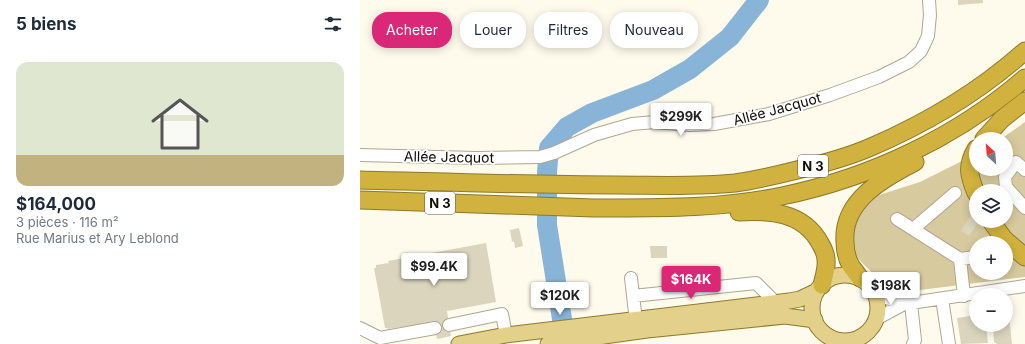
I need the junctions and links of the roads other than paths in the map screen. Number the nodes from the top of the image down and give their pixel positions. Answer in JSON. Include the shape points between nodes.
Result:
{"nodes":[{"id":1,"x":929,"y":0,"type":"edge"},
{"id":2,"x":1025,"y":51,"type":"edge"},
{"id":3,"x":1025,"y":78,"type":"edge"},
{"id":4,"x":1025,"y":92,"type":"edge"},
{"id":5,"x":1025,"y":101,"type":"edge"},
{"id":6,"x":990,"y":132,"type":"edge"},
{"id":7,"x":360,"y":155,"type":"edge"},
{"id":8,"x":1025,"y":170,"type":"edge"},
{"id":9,"x":360,"y":180,"type":"edge"},
{"id":10,"x":954,"y":193,"type":"dead end"},
{"id":11,"x":360,"y":200,"type":"edge"},
{"id":12,"x":609,"y":208,"type":"junction"},
{"id":13,"x":1025,"y":208,"type":"edge"},
{"id":14,"x":897,"y":219,"type":"dead end"},
{"id":15,"x":996,"y":228,"type":"edge"},
{"id":16,"x":913,"y":229,"type":"junction"},
{"id":17,"x":1025,"y":257,"type":"edge"},
{"id":18,"x":969,"y":258,"type":"edge"},
{"id":19,"x":960,"y":259,"type":"junction"},
{"id":20,"x":631,"y":278,"type":"dead end"},
{"id":21,"x":860,"y":278,"type":"junction"},
{"id":22,"x":1025,"y":286,"type":"edge"},
{"id":23,"x":820,"y":288,"type":"junction"},
{"id":24,"x":875,"y":294,"type":"junction"},
{"id":25,"x":633,"y":296,"type":"junction"},
{"id":26,"x":964,"y":296,"type":"junction"},
{"id":27,"x":942,"y":299,"type":"junction"},
{"id":28,"x":776,"y":303,"type":"junction"},
{"id":29,"x":908,"y":304,"type":"junction"},
{"id":30,"x":876,"y":319,"type":"junction"},
{"id":31,"x":636,"y":320,"type":"junction"},
{"id":32,"x":815,"y":320,"type":"junction"},
{"id":33,"x":449,"y":325,"type":"dead end"},
{"id":34,"x":360,"y":328,"type":"edge"},
{"id":35,"x":435,"y":328,"type":"dead end"},
{"id":36,"x":590,"y":332,"type":"junction"},
{"id":37,"x":506,"y":335,"type":"junction"},
{"id":38,"x":610,"y":339,"type":"edge"},
{"id":39,"x":830,"y":340,"type":"edge"},
{"id":40,"x":854,"y":341,"type":"edge"},
{"id":41,"x":459,"y":344,"type":"edge"},
{"id":42,"x":548,"y":344,"type":"edge"},
{"id":43,"x":914,"y":344,"type":"edge"},
{"id":44,"x":949,"y":344,"type":"edge"}],
"edges":[{"from":1,"to":7,"type":"street","name":"Allée Jacquot","via":[[928,36],[921,51],[909,62],[872,80],[769,114],[714,124],[632,124],[594,135],[540,157]]},
{"from":2,"to":9,"type":"highway","number":"N 3","via":[[981,86],[908,130],[870,148],[822,164],[776,175],[736,182],[689,185]]},
{"from":3,"to":12,"type":"highway","number":"N 3","via":[[989,107],[945,134],[873,170],[828,185],[740,203],[689,207]]},
{"from":4,"to":21,"type":"highway","via":[[978,126],[897,171],[860,199],[850,213],[844,231],[845,249],[850,265]]},
{"from":5,"to":6,"type":"highway"},
{"from":8,"to":13,"type":"street","via":[[1016,162],[1004,177],[1006,187]]},
{"from":10,"to":16,"type":"street"},
{"from":11,"to":12,"type":"highway","number":"N 3"},
{"from":12,"to":23,"type":"highway","number":"N 3","via":[[670,216],[752,211],[768,211],[789,216],[802,222],[823,250],[826,266]]},
{"from":14,"to":16,"type":"street"},
{"from":15,"to":17,"type":"highway","via":[[1004,239]]},
{"from":16,"to":19,"type":"street"},
{"from":18,"to":19,"type":"street"},
{"from":19,"to":26,"type":"street"},
{"from":20,"to":25,"type":"street"},
{"from":21,"to":23,"type":"main road","via":[[836,276]]},
{"from":21,"to":24,"type":"main road"},
{"from":22,"to":26,"type":"street"},
{"from":23,"to":28,"type":"main road","via":[[800,299]]},
{"from":23,"to":32,"type":"main road","via":[[813,300]]},
{"from":24,"to":29,"type":"street"},
{"from":24,"to":30,"type":"main road","via":[[878,302]]},
{"from":25,"to":28,"type":"street","via":[[756,283]]},
{"from":25,"to":31,"type":"street"},
{"from":26,"to":27,"type":"street"},
{"from":27,"to":29,"type":"street"},
{"from":27,"to":44,"type":"street"},
{"from":28,"to":31,"type":"main road"},
{"from":29,"to":30,"type":"street"},
{"from":29,"to":43,"type":"street"},
{"from":30,"to":40,"type":"main road","via":[[867,332]]},
{"from":31,"to":36,"type":"main road"},
{"from":32,"to":38,"type":"main road","via":[[785,316],[715,323]]},
{"from":32,"to":39,"type":"main road"},
{"from":33,"to":37,"type":"street","via":[[502,314]]},
{"from":34,"to":35,"type":"street","via":[[380,338]]},
{"from":36,"to":37,"type":"main road"},
{"from":36,"to":38,"type":"main road"},
{"from":36,"to":42,"type":"main road"},
{"from":37,"to":41,"type":"main road"},
{"from":39,"to":40,"type":"main road"}]}
